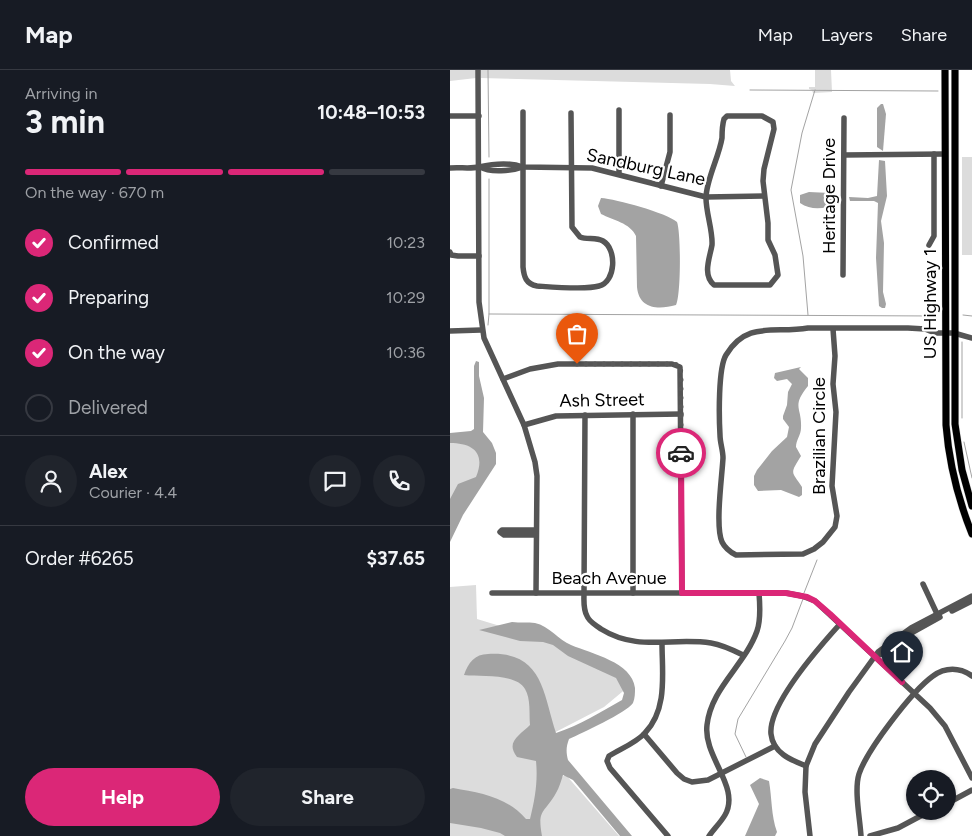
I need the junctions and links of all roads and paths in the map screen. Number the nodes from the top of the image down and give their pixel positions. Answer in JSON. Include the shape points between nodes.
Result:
{"nodes":[{"id":1,"x":478,"y":70,"type":"edge"},
{"id":2,"x":945,"y":70,"type":"edge"},
{"id":3,"x":955,"y":70,"type":"edge"},
{"id":4,"x":619,"y":110,"type":"dead end"},
{"id":5,"x":523,"y":112,"type":"dead end"},
{"id":6,"x":572,"y":113,"type":"dead end"},
{"id":7,"x":670,"y":115,"type":"dead end"},
{"id":8,"x":450,"y":116,"type":"edge"},
{"id":9,"x":479,"y":116,"type":"junction"},
{"id":10,"x":844,"y":118,"type":"dead end"},
{"id":11,"x":934,"y":154,"type":"junction"},
{"id":12,"x":944,"y":154,"type":"junction"},
{"id":13,"x":844,"y":155,"type":"junction"},
{"id":14,"x":480,"y":167,"type":"junction"},
{"id":15,"x":523,"y":167,"type":"junction"},
{"id":16,"x":450,"y":168,"type":"edge"},
{"id":17,"x":571,"y":168,"type":"junction"},
{"id":18,"x":955,"y":171,"type":"junction"},
{"id":19,"x":619,"y":174,"type":"junction"},
{"id":20,"x":661,"y":186,"type":"junction"},
{"id":21,"x":706,"y":196,"type":"junction"},
{"id":22,"x":764,"y":196,"type":"junction"},
{"id":23,"x":929,"y":245,"type":"dead end"},
{"id":24,"x":450,"y":252,"type":"edge"},
{"id":25,"x":479,"y":256,"type":"junction"},
{"id":26,"x":844,"y":275,"type":"dead end"},
{"id":27,"x":833,"y":329,"type":"junction"},
{"id":28,"x":482,"y":330,"type":"junction"},
{"id":29,"x":450,"y":331,"type":"edge"},
{"id":30,"x":945,"y":334,"type":"junction"},
{"id":31,"x":958,"y":334,"type":"junction"},
{"id":32,"x":972,"y":334,"type":"edge"},
{"id":33,"x":972,"y":338,"type":"edge"},
{"id":34,"x":503,"y":379,"type":"junction"},
{"id":35,"x":633,"y":414,"type":"junction"},
{"id":36,"x":681,"y":414,"type":"junction"},
{"id":37,"x":585,"y":415,"type":"junction"},
{"id":38,"x":524,"y":425,"type":"junction"},
{"id":39,"x":972,"y":506,"type":"edge"},
{"id":40,"x":536,"y":532,"type":"junction"},
{"id":41,"x":972,"y":534,"type":"edge"},
{"id":42,"x":923,"y":584,"type":"dead end"},
{"id":43,"x":492,"y":593,"type":"dead end"},
{"id":44,"x":536,"y":593,"type":"junction"},
{"id":45,"x":584,"y":593,"type":"junction"},
{"id":46,"x":633,"y":593,"type":"junction"},
{"id":47,"x":682,"y":593,"type":"junction"},
{"id":48,"x":759,"y":593,"type":"junction"},
{"id":49,"x":972,"y":596,"type":"edge"},
{"id":50,"x":972,"y":601,"type":"edge"},
{"id":51,"x":938,"y":616,"type":"junction"},
{"id":52,"x":840,"y":624,"type":"junction"},
{"id":53,"x":662,"y":643,"type":"junction"},
{"id":54,"x":743,"y":656,"type":"junction"},
{"id":55,"x":876,"y":656,"type":"junction"},
{"id":56,"x":972,"y":676,"type":"edge"},
{"id":57,"x":914,"y":694,"type":"junction"},
{"id":58,"x":644,"y":734,"type":"junction"},
{"id":59,"x":774,"y":746,"type":"junction"},
{"id":60,"x":806,"y":766,"type":"junction"},
{"id":61,"x":721,"y":773,"type":"junction"},
{"id":62,"x":972,"y":778,"type":"edge"},
{"id":63,"x":972,"y":790,"type":"edge"},
{"id":64,"x":956,"y":798,"type":"edge"},
{"id":65,"x":913,"y":820,"type":"edge"},
{"id":66,"x":668,"y":836,"type":"edge"},
{"id":67,"x":708,"y":836,"type":"edge"},
{"id":68,"x":810,"y":836,"type":"edge"},
{"id":69,"x":861,"y":836,"type":"edge"},
{"id":70,"x":870,"y":836,"type":"edge"}],
"edges":[{"from":1,"to":9,"type":"street"},
{"from":2,"to":12,"type":"main road","name":"US Highway 1"},
{"from":3,"to":18,"type":"main road","name":"US Highway 1"},
{"from":4,"to":19,"type":"street"},
{"from":5,"to":15,"type":"street"},
{"from":6,"to":17,"type":"street"},
{"from":7,"to":20,"type":"street","via":[[670,152]]},
{"from":8,"to":9,"type":"street"},
{"from":9,"to":14,"type":"street"},
{"from":10,"to":13,"type":"street","name":"Heritage Drive"},
{"from":11,"to":12,"type":"street"},
{"from":11,"to":13,"type":"street"},
{"from":11,"to":23,"type":"street","via":[[934,236]]},
{"from":12,"to":18,"type":"main road"},
{"from":12,"to":30,"type":"main road","name":"US Highway 1"},
{"from":13,"to":26,"type":"street","name":"Heritage Drive"},
{"from":14,"to":15,"type":"street","name":"Sandburg Lane","via":[[516,164]]},
{"from":14,"to":16,"type":"street","name":"Sandburg Lane"},
{"from":14,"to":25,"type":"street"},
{"from":15,"to":17,"type":"street","name":"Sandburg Lane"},
{"from":15,"to":17,"type":"street","via":[[525,278],[537,286],[600,286],[608,282],[612,274],[611,250],[604,242],[583,238],[574,230],[571,221]]},
{"from":17,"to":19,"type":"street","name":"Sandburg Lane","via":[[592,168]]},
{"from":18,"to":31,"type":"main road","name":"US Highway 1"},
{"from":19,"to":20,"type":"street","name":"Sandburg Lane"},
{"from":20,"to":21,"type":"street","name":"Sandburg Lane"},
{"from":21,"to":22,"type":"street","name":"Sandburg Lane"},
{"from":21,"to":22,"type":"street","via":[[724,119],[727,116],[762,116],[773,122],[774,129],[764,169]]},
{"from":21,"to":22,"type":"street","via":[[712,236],[708,277],[714,285],[722,286],[770,285],[778,275],[768,240]]},
{"from":24,"to":25,"type":"street","via":[[458,256]]},
{"from":25,"to":28,"type":"street"},
{"from":27,"to":27,"type":"street","name":"Brazilian Circle","via":[[836,412],[832,486],[837,516],[835,527],[814,549],[803,554],[736,555],[722,542],[720,530],[722,366],[726,355],[748,333]]},
{"from":27,"to":30,"type":"street","name":"Brazilian Circle","via":[[908,328]]},
{"from":28,"to":29,"type":"street"},
{"from":28,"to":34,"type":"street"},
{"from":30,"to":31,"type":"street","name":"Brazilian Circle"},
{"from":30,"to":41,"type":"main road","name":"US Highway 1","via":[[948,448],[958,494]]},
{"from":31,"to":32,"type":"street"},
{"from":31,"to":33,"type":"street"},
{"from":31,"to":39,"type":"main road","name":"US Highway 1","via":[[955,424]]},
{"from":34,"to":36,"type":"street","via":[[530,369],[558,364],[679,365]]},
{"from":34,"to":38,"type":"street"},
{"from":35,"to":36,"type":"street","name":"Ash Street"},
{"from":35,"to":37,"type":"street","name":"Ash Street"},
{"from":35,"to":46,"type":"street"},
{"from":36,"to":47,"type":"street"},
{"from":37,"to":38,"type":"street","name":"Ash Street","via":[[556,416]]},
{"from":37,"to":45,"type":"street"},
{"from":38,"to":40,"type":"street","via":[[537,476]]},
{"from":40,"to":40,"type":"street","via":[[504,530],[500,532],[504,535]]},
{"from":40,"to":44,"type":"street"},
{"from":42,"to":51,"type":"street"},
{"from":43,"to":44,"type":"street","name":"Beach Avenue"},
{"from":44,"to":45,"type":"street","name":"Beach Avenue"},
{"from":45,"to":46,"type":"street","name":"Beach Avenue"},
{"from":45,"to":53,"type":"street","via":[[584,609],[591,622],[627,641]]},
{"from":46,"to":47,"type":"street","name":"Beach Avenue"},
{"from":47,"to":48,"type":"street","name":"Beach Avenue"},
{"from":48,"to":52,"type":"street","name":"Beach Avenue","via":[[807,597]]},
{"from":48,"to":54,"type":"street","via":[[758,629]]},
{"from":49,"to":51,"type":"street"},
{"from":50,"to":51,"type":"street"},
{"from":51,"to":55,"type":"street","via":[[894,639]]},
{"from":52,"to":55,"type":"street","name":"Beach Avenue"},
{"from":52,"to":59,"type":"street","via":[[817,649],[779,705],[770,734]]},
{"from":53,"to":54,"type":"street","via":[[711,643]]},
{"from":53,"to":58,"type":"street","via":[[661,704],[655,720]]},
{"from":54,"to":61,"type":"street","via":[[710,710],[707,739]]},
{"from":55,"to":57,"type":"street","name":"Beach Avenue"},
{"from":55,"to":60,"type":"street","via":[[848,692]]},
{"from":56,"to":57,"type":"street","via":[[962,670],[946,670],[933,675]]},
{"from":57,"to":62,"type":"street","name":"Beach Avenue","via":[[945,726]]},
{"from":57,"to":69,"type":"street","via":[[898,713],[859,775]]},
{"from":58,"to":61,"type":"street","via":[[684,779],[701,782]]},
{"from":58,"to":66,"type":"street","via":[[608,756],[607,761]]},
{"from":59,"to":60,"type":"street","via":[[790,760]]},
{"from":59,"to":61,"type":"street"},
{"from":60,"to":68,"type":"street"},
{"from":61,"to":67,"type":"street","via":[[730,797],[729,806]]},
{"from":63,"to":64,"type":"street"},
{"from":65,"to":70,"type":"street"}]}
